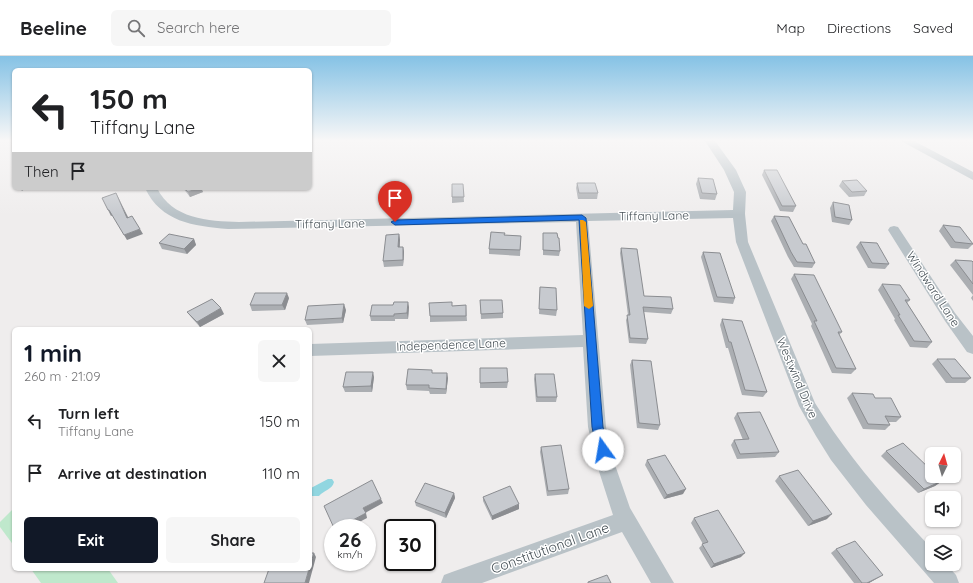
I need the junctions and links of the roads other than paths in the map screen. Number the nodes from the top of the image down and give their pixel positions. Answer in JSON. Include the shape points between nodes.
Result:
{"nodes":[{"id":1,"x":726,"y":166,"type":"edge"},
{"id":2,"x":951,"y":166,"type":"edge"},
{"id":3,"x":973,"y":178,"type":"edge"},
{"id":4,"x":152,"y":190,"type":"edge"},
{"id":5,"x":739,"y":214,"type":"junction"},
{"id":6,"x":582,"y":218,"type":"junction"},
{"id":7,"x":894,"y":230,"type":"dead end"},
{"id":8,"x":591,"y":341,"type":"junction"},
{"id":9,"x":973,"y":348,"type":"edge"},
{"id":10,"x":312,"y":350,"type":"edge"},
{"id":11,"x":626,"y":520,"type":"junction"},
{"id":12,"x":452,"y":583,"type":"edge"},
{"id":13,"x":663,"y":583,"type":"edge"},
{"id":14,"x":948,"y":583,"type":"edge"}],
"edges":[{"from":1,"to":5,"type":"street","name":"Westwind Drive","via":[[740,192]]},
{"from":2,"to":3,"type":"street"},
{"from":4,"to":6,"type":"street","name":"Tiffany Lane","via":[[159,202],[172,212],[188,220],[211,225]]},
{"from":5,"to":6,"type":"street","name":"Tiffany Lane"},
{"from":5,"to":14,"type":"street","name":"Westwind Drive","via":[[742,242],[748,260],[816,422],[839,456]]},
{"from":6,"to":8,"type":"street"},
{"from":7,"to":9,"type":"street","name":"Windward Lane"},
{"from":8,"to":10,"type":"street","name":"Independence Lane"},
{"from":8,"to":11,"type":"street","via":[[597,427],[605,462]]},
{"from":11,"to":12,"type":"street","name":"Constitutional Lane"},
{"from":11,"to":13,"type":"street"}]}
